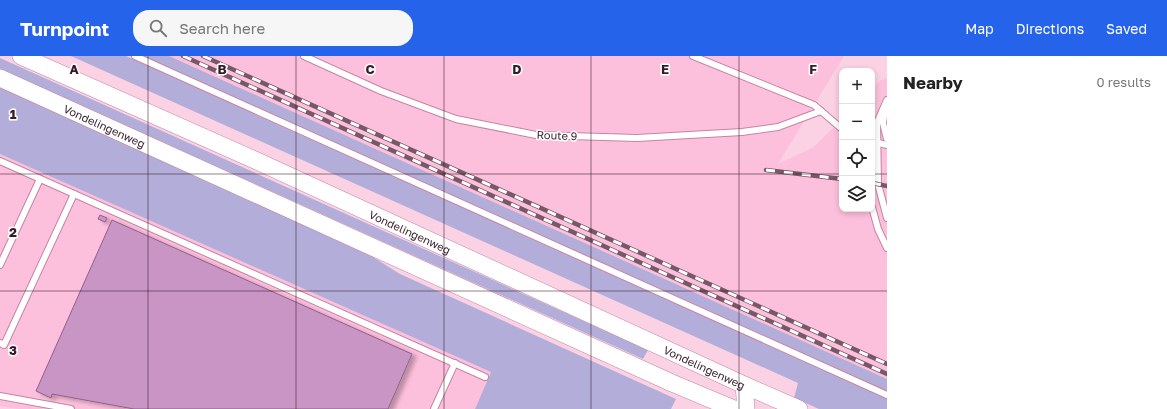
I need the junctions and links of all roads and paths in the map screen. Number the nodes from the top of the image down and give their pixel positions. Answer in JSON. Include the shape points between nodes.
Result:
{"nodes":[{"id":1,"x":22,"y":56,"type":"edge"},
{"id":2,"x":135,"y":56,"type":"edge"},
{"id":3,"x":304,"y":56,"type":"edge"},
{"id":4,"x":693,"y":56,"type":"edge"},
{"id":5,"x":0,"y":78,"type":"edge"},
{"id":6,"x":887,"y":101,"type":"edge"},
{"id":7,"x":820,"y":111,"type":"junction"},
{"id":8,"x":839,"y":127,"type":"edge"},
{"id":9,"x":887,"y":139,"type":"edge"},
{"id":10,"x":874,"y":140,"type":"edge"},
{"id":11,"x":875,"y":141,"type":"edge"},
{"id":12,"x":887,"y":145,"type":"edge"},
{"id":13,"x":875,"y":147,"type":"edge"},
{"id":14,"x":875,"y":157,"type":"edge"},
{"id":15,"x":877,"y":159,"type":"junction"},
{"id":16,"x":0,"y":161,"type":"edge"},
{"id":17,"x":40,"y":179,"type":"junction"},
{"id":18,"x":74,"y":194,"type":"junction"},
{"id":19,"x":873,"y":212,"type":"edge"},
{"id":20,"x":887,"y":218,"type":"edge"},
{"id":21,"x":887,"y":248,"type":"edge"},
{"id":22,"x":0,"y":264,"type":"edge"},
{"id":23,"x":0,"y":343,"type":"edge"},
{"id":24,"x":455,"y":363,"type":"junction"},
{"id":25,"x":485,"y":377,"type":"dead end"},
{"id":26,"x":744,"y":385,"type":"junction"},
{"id":27,"x":887,"y":395,"type":"edge"},
{"id":28,"x":0,"y":396,"type":"edge"},
{"id":29,"x":726,"y":407,"type":"edge"},
{"id":30,"x":72,"y":409,"type":"edge"},
{"id":31,"x":434,"y":409,"type":"edge"},
{"id":32,"x":746,"y":409,"type":"edge"},
{"id":33,"x":799,"y":409,"type":"edge"}],
"edges":[{"from":1,"to":26,"type":"main road","name":"Vondelingenweg"},
{"from":2,"to":27,"type":"lane"},
{"from":3,"to":7,"type":"lane","name":"Route 9","via":[[381,91],[456,119],[536,135],[638,138],[742,132],[778,127]]},
{"from":4,"to":7,"type":"lane","via":[[814,105]]},
{"from":5,"to":29,"type":"main road","name":"Vondelingenweg"},
{"from":6,"to":9,"type":"lane","via":[[883,123]]},
{"from":6,"to":10,"type":"lane","via":[[877,123]]},
{"from":7,"to":8,"type":"lane"},
{"from":11,"to":12,"type":"lane"},
{"from":13,"to":15,"type":"lane"},
{"from":14,"to":15,"type":"lane"},
{"from":15,"to":20,"type":"lane","via":[[878,184]]},
{"from":16,"to":17,"type":"lane"},
{"from":17,"to":18,"type":"lane"},
{"from":17,"to":22,"type":"lane"},
{"from":18,"to":23,"type":"lane","via":[[4,345]]},
{"from":18,"to":24,"type":"lane"},
{"from":19,"to":21,"type":"lane"},
{"from":24,"to":25,"type":"lane"},
{"from":24,"to":31,"type":"lane"},
{"from":26,"to":29,"type":"main road"},
{"from":26,"to":32,"type":"main road"},
{"from":26,"to":33,"type":"main road","name":"Vondelingenweg"},
{"from":28,"to":30,"type":"lane"}]}
